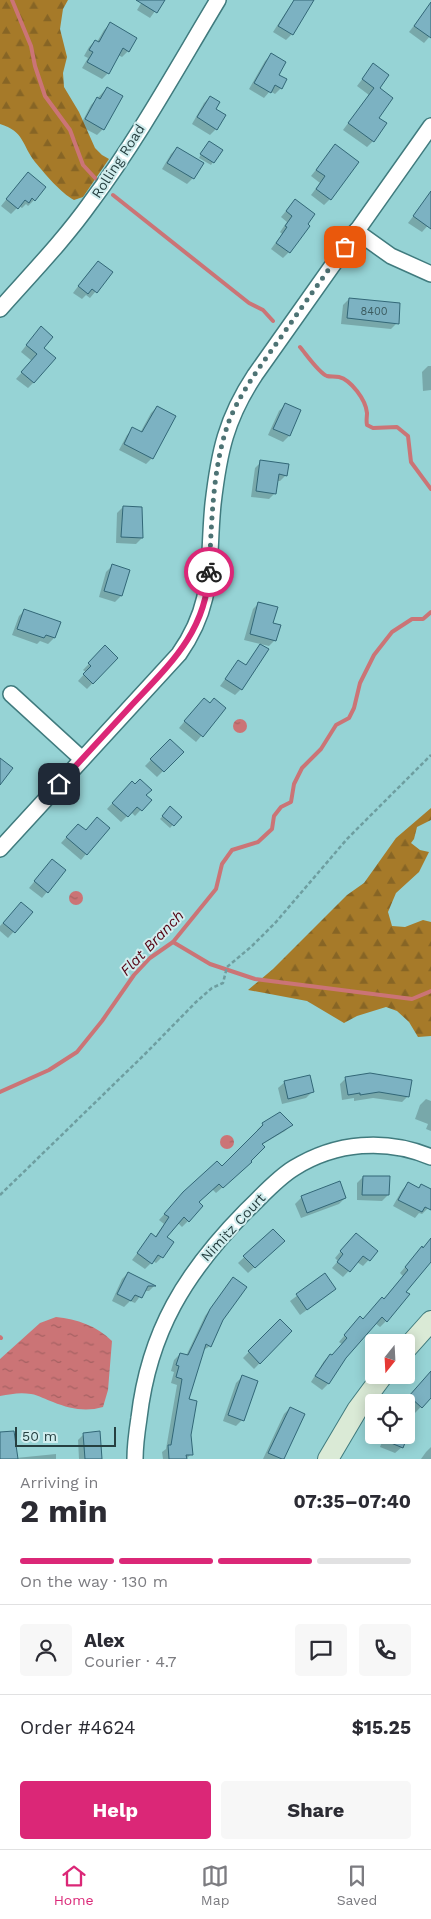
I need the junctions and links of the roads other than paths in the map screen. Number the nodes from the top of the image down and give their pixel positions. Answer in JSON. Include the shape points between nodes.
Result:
{"nodes":[{"id":1,"x":218,"y":0,"type":"edge"},
{"id":2,"x":431,"y":126,"type":"edge"},
{"id":3,"x":356,"y":231,"type":"junction"},
{"id":4,"x":431,"y":274,"type":"edge"},
{"id":5,"x":0,"y":309,"type":"edge"},
{"id":6,"x":10,"y":694,"type":"dead end"},
{"id":7,"x":82,"y":759,"type":"junction"},
{"id":8,"x":0,"y":849,"type":"edge"},
{"id":9,"x":431,"y":1158,"type":"edge"},
{"id":10,"x":431,"y":1321,"type":"edge"},
{"id":11,"x":415,"y":1339,"type":"edge"},
{"id":12,"x":376,"y":1384,"type":"edge"},
{"id":13,"x":334,"y":1457,"type":"edge"},
{"id":14,"x":135,"y":1459,"type":"edge"}],
"edges":[{"from":1,"to":5,"type":"street","name":"Rolling Road","via":[[91,203]]},
{"from":2,"to":3,"type":"street"},
{"from":3,"to":4,"type":"street","via":[[391,256]]},
{"from":3,"to":7,"type":"street","via":[[255,374],[235,408],[216,481],[209,580],[197,623],[179,654]]},
{"from":6,"to":7,"type":"street"},
{"from":7,"to":8,"type":"street"},
{"from":9,"to":14,"type":"street","name":"Nimitz Court","via":[[415,1151],[380,1145],[363,1145],[322,1154],[293,1169],[225,1232],[198,1265],[163,1325],[142,1391]]},
{"from":10,"to":11,"type":"street"},
{"from":12,"to":13,"type":"street","via":[[357,1410]]}]}
